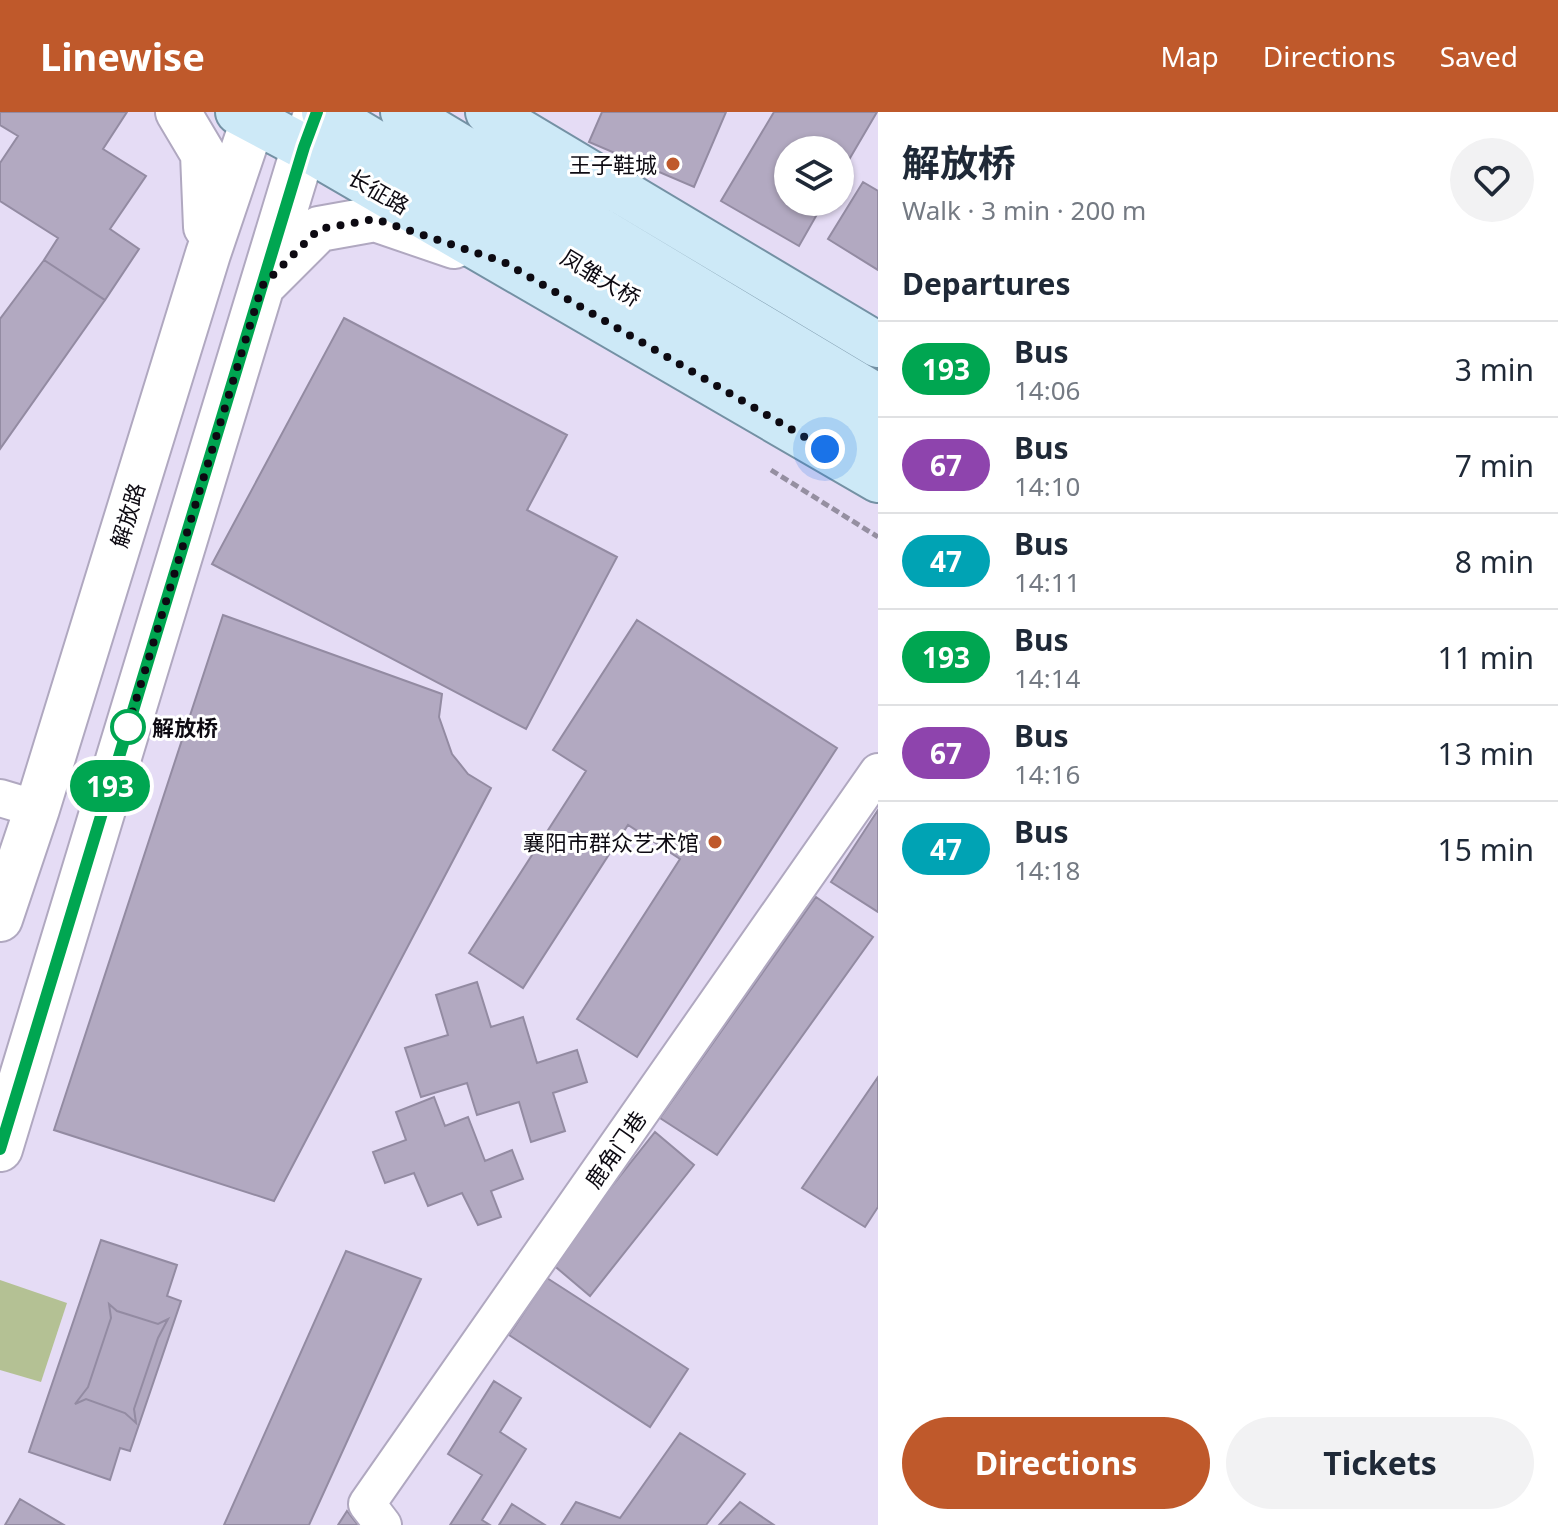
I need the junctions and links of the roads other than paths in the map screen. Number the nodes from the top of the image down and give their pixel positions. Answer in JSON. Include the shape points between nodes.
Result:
{"nodes":[{"id":1,"x":178,"y":112,"type":"edge"},
{"id":2,"x":403,"y":112,"type":"edge"},
{"id":3,"x":488,"y":112,"type":"edge"},
{"id":4,"x":249,"y":115,"type":"edge"},
{"id":5,"x":315,"y":124,"type":"edge"},
{"id":6,"x":208,"y":254,"type":"junction"},
{"id":7,"x":504,"y":262,"type":"junction"},
{"id":8,"x":262,"y":286,"type":"junction"},
{"id":9,"x":878,"y":345,"type":"edge"},
{"id":10,"x":878,"y":397,"type":"edge"},
{"id":11,"x":878,"y":442,"type":"edge"},
{"id":12,"x":878,"y":480,"type":"edge"},
{"id":13,"x":878,"y":772,"type":"edge"},
{"id":14,"x":18,"y":804,"type":"edge"},
{"id":15,"x":0,"y":919,"type":"edge"},
{"id":16,"x":0,"y":1149,"type":"edge"},
{"id":17,"x":383,"y":1525,"type":"edge"}],
"edges":[{"from":1,"to":6,"type":"street","via":[[203,154]]},
{"from":2,"to":10,"type":"main road","name":"凤雏大桥"},
{"from":3,"to":9,"type":"main road"},
{"from":4,"to":5,"type":"main road","name":"长征路"},
{"from":4,"to":6,"type":"street","name":"解放路"},
{"from":5,"to":7,"type":"main road","name":"长征路"},
{"from":5,"to":8,"type":"street"},
{"from":5,"to":11,"type":"main road","name":"凤雏大桥"},
{"from":6,"to":14,"type":"street","name":"解放路"},
{"from":7,"to":8,"type":"street","via":[[375,219],[319,229]]},
{"from":7,"to":12,"type":"main road","name":"长征路"},
{"from":8,"to":16,"type":"street"},
{"from":13,"to":17,"type":"street","name":"鹿角门巷","via":[[367,1504]]},
{"from":14,"to":15,"type":"street","name":"解放路"}]}
